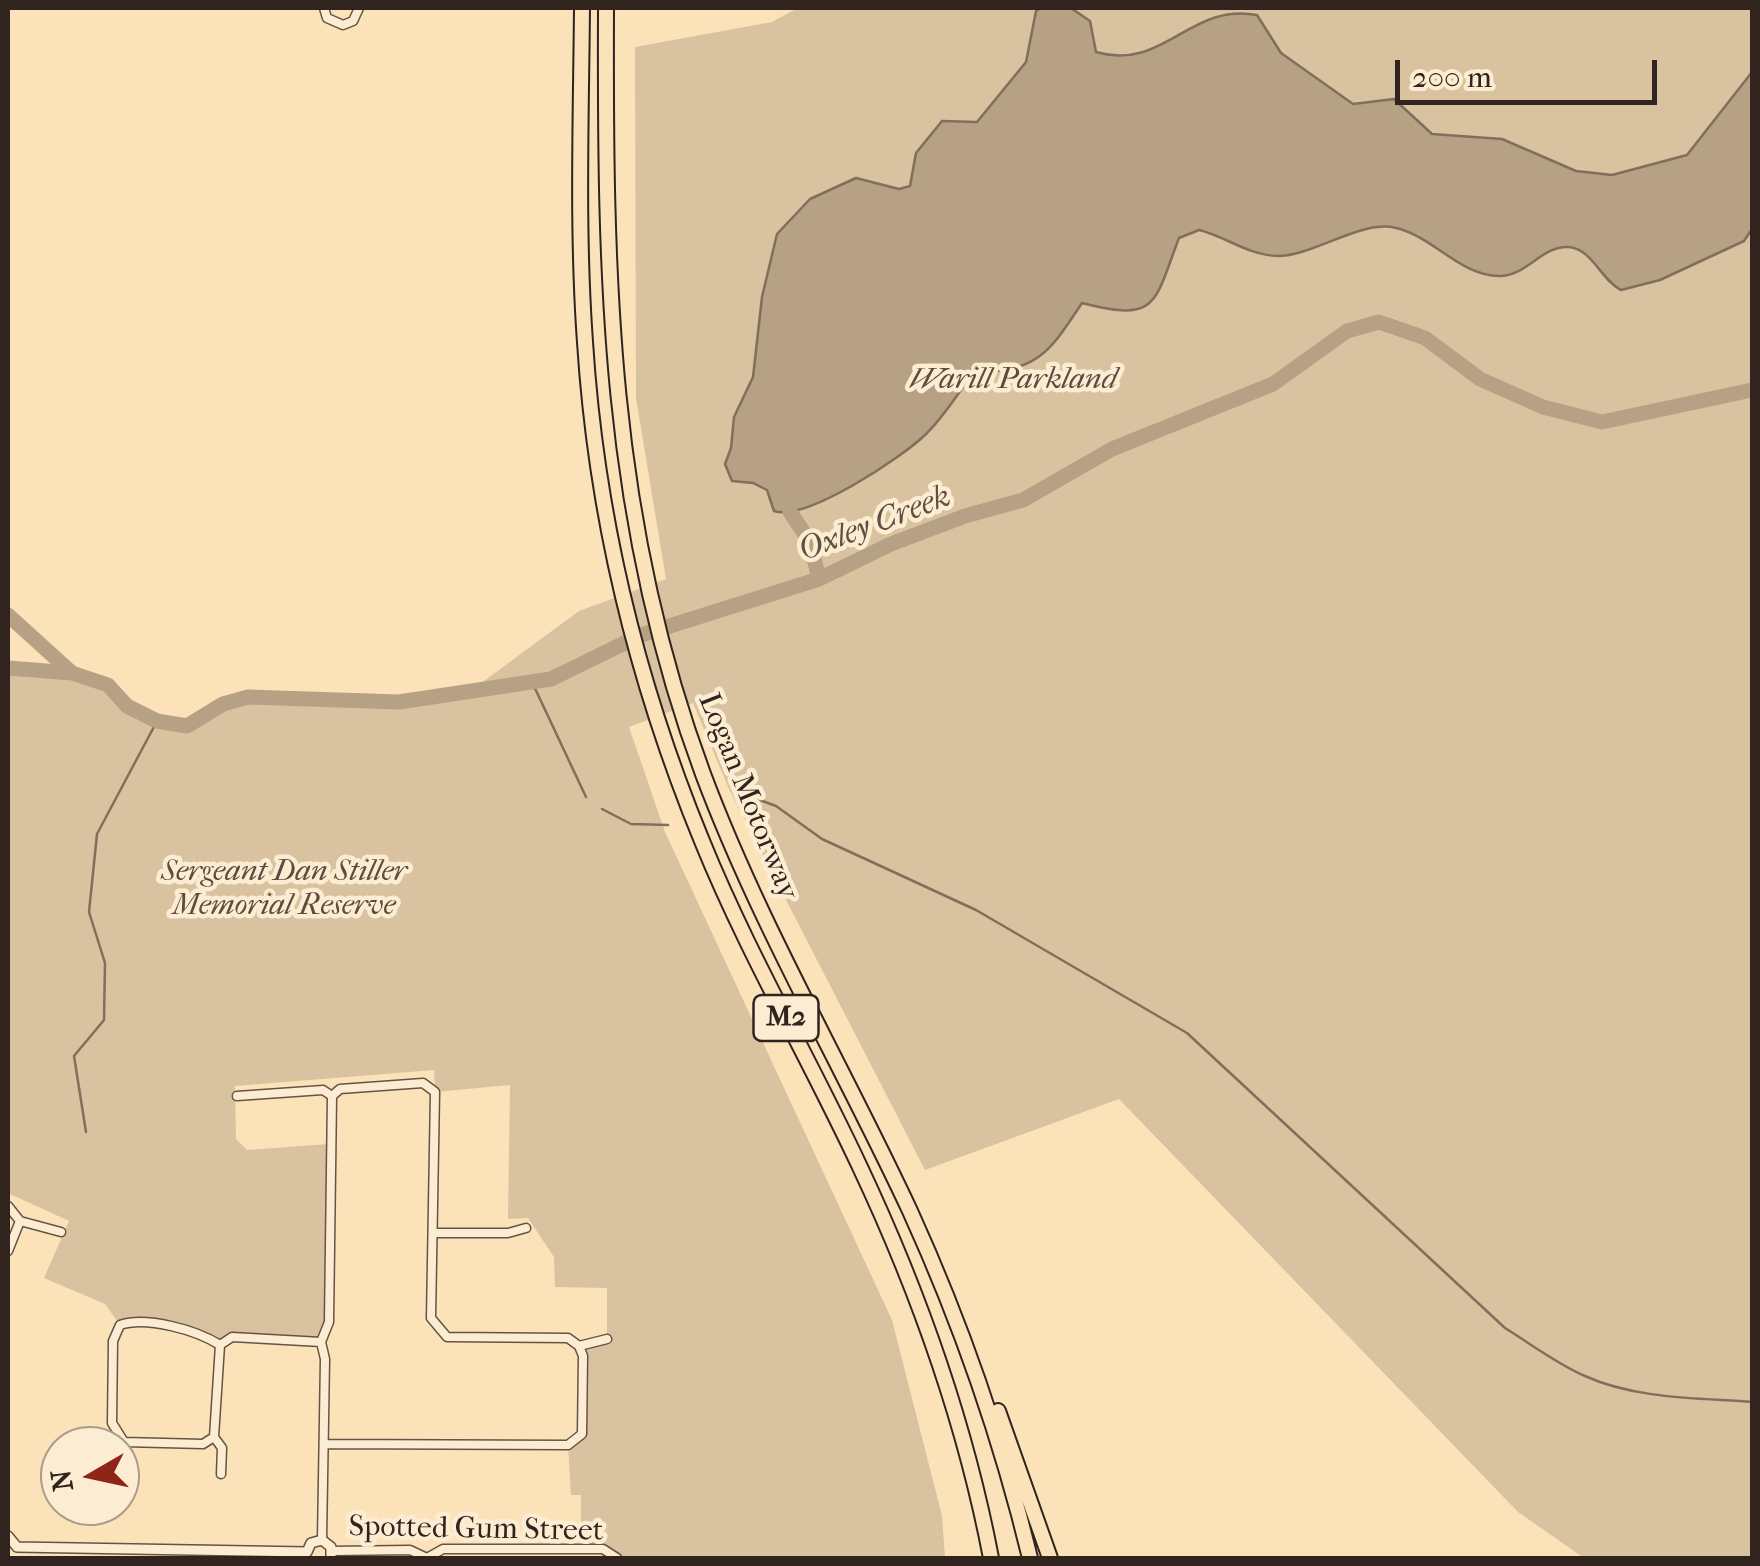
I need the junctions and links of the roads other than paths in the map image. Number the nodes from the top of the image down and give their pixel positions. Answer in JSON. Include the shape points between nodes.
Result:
{"nodes":[{"id":1,"x":324,"y":8,"type":"edge"},
{"id":2,"x":359,"y":8,"type":"edge"},
{"id":3,"x":582,"y":8,"type":"edge"},
{"id":4,"x":606,"y":8,"type":"edge"},
{"id":5,"x":237,"y":1096,"type":"dead end"},
{"id":6,"x":332,"y":1096,"type":"junction"},
{"id":7,"x":8,"y":1206,"type":"edge"},
{"id":8,"x":20,"y":1222,"type":"junction"},
{"id":9,"x":526,"y":1228,"type":"dead end"},
{"id":10,"x":61,"y":1232,"type":"dead end"},
{"id":11,"x":433,"y":1232,"type":"junction"},
{"id":12,"x":8,"y":1251,"type":"edge"},
{"id":13,"x":607,"y":1339,"type":"dead end"},
{"id":14,"x":322,"y":1342,"type":"junction"},
{"id":15,"x":220,"y":1345,"type":"junction"},
{"id":16,"x":579,"y":1346,"type":"junction"},
{"id":17,"x":983,"y":1390,"type":"junction"},
{"id":18,"x":214,"y":1437,"type":"junction"},
{"id":19,"x":325,"y":1444,"type":"junction"},
{"id":20,"x":221,"y":1474,"type":"dead end"},
{"id":21,"x":8,"y":1536,"type":"edge"},
{"id":22,"x":322,"y":1540,"type":"junction"},
{"id":23,"x":17,"y":1548,"type":"junction"},
{"id":24,"x":217,"y":1554,"type":"edge"},
{"id":25,"x":308,"y":1555,"type":"edge"},
{"id":26,"x":331,"y":1555,"type":"edge"},
{"id":27,"x":990,"y":1556,"type":"edge"},
{"id":28,"x":12,"y":1558,"type":"edge"},
{"id":29,"x":427,"y":1558,"type":"edge"},
{"id":30,"x":616,"y":1558,"type":"edge"},
{"id":31,"x":1030,"y":1558,"type":"edge"},
{"id":32,"x":1050,"y":1558,"type":"edge"}],
"edges":[{"from":1,"to":2,"type":"street","via":[[327,18],[343,25]]},
{"from":3,"to":27,"type":"highway","name":"Logan Motorway","number":"M2","via":[[584,334],[622,592],[656,718],[719,882],[911,1284],[958,1422]]},
{"from":4,"to":17,"type":"highway","name":"Logan Motorway","number":"M2","via":[[610,332],[624,465],[647,585],[727,836],[908,1207]]},
{"from":5,"to":6,"type":"street","via":[[323,1090]]},
{"from":6,"to":11,"type":"street","via":[[340,1089],[422,1083],[434,1092]]},
{"from":6,"to":14,"type":"street","via":[[329,1322]]},
{"from":7,"to":8,"type":"street"},
{"from":8,"to":10,"type":"street"},
{"from":8,"to":12,"type":"street"},
{"from":9,"to":11,"type":"street"},
{"from":11,"to":16,"type":"street","via":[[431,1318],[446,1337],[568,1338]]},
{"from":13,"to":16,"type":"street"},
{"from":14,"to":15,"type":"street","via":[[232,1338]]},
{"from":14,"to":19,"type":"street"},
{"from":15,"to":18,"type":"street"},
{"from":15,"to":18,"type":"street","via":[[135,1320],[120,1326],[113,1341],[112,1423],[124,1442],[203,1444]]},
{"from":16,"to":19,"type":"street","via":[[582,1434],[568,1445]]},
{"from":17,"to":31,"type":"highway","name":"Logan Motorway","number":"M2"},
{"from":17,"to":32,"type":"highway","via":[[996,1406]]},
{"from":18,"to":20,"type":"street","via":[[222,1448]]},
{"from":19,"to":22,"type":"street"},
{"from":21,"to":23,"type":"street"},
{"from":22,"to":25,"type":"street","via":[[312,1543]]},
{"from":22,"to":26,"type":"street"},
{"from":23,"to":24,"type":"street"},
{"from":23,"to":28,"type":"street"},
{"from":24,"to":25,"type":"street"},
{"from":26,"to":29,"type":"street","name":"Spotted Gum Street","via":[[410,1550]]},
{"from":29,"to":30,"type":"street","name":"Spotted Gum Street","via":[[443,1549],[604,1549]]}]}
